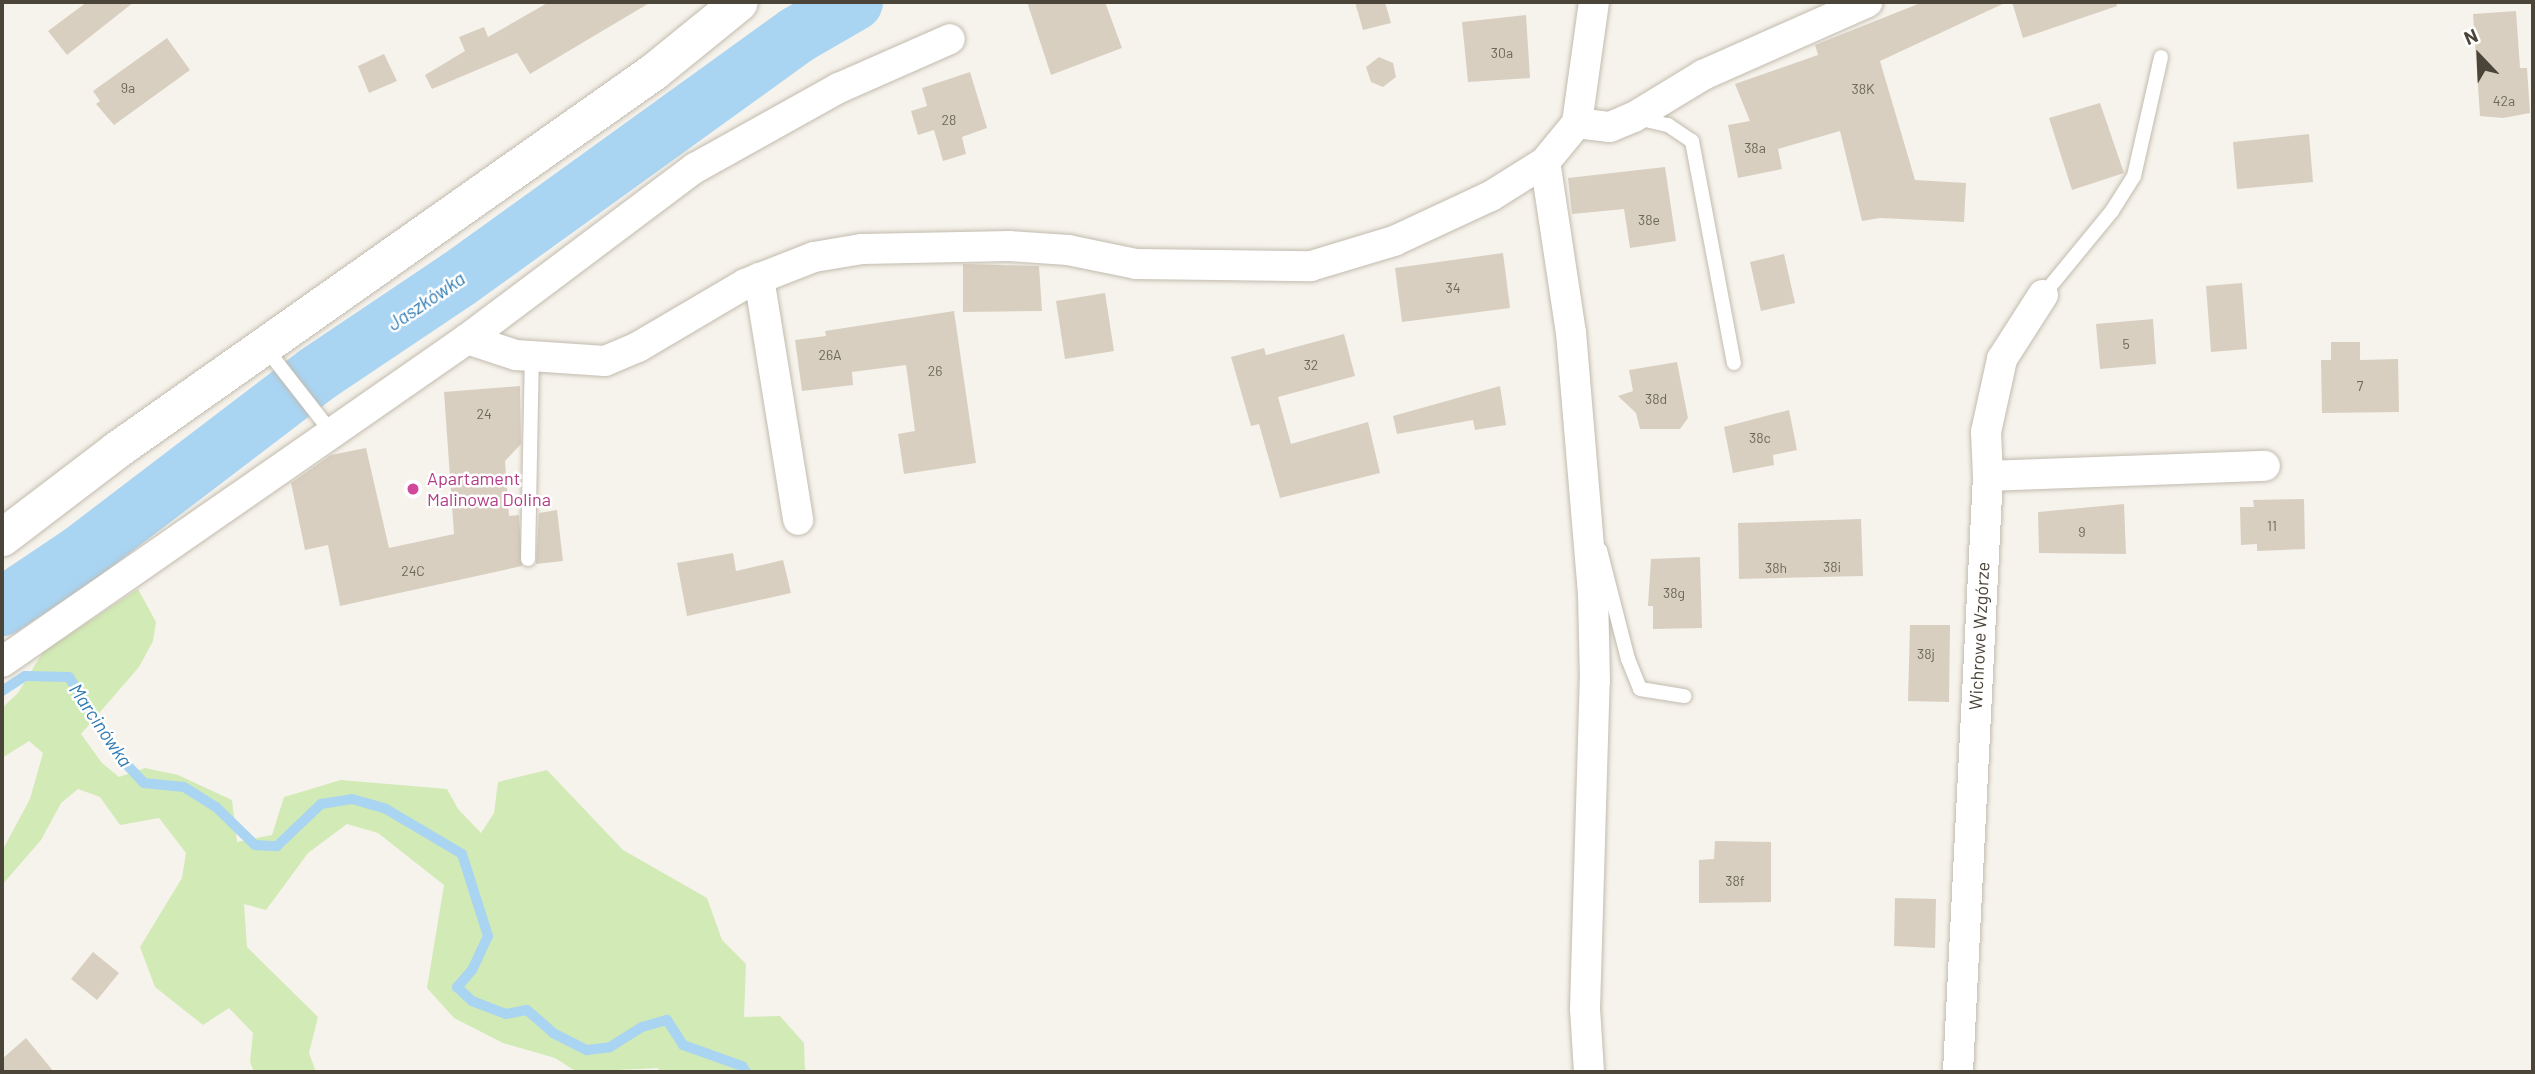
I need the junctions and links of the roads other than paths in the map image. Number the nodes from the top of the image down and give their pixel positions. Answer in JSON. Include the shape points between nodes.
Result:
{"nodes":[{"id":1,"x":739,"y":2,"type":"edge"},
{"id":2,"x":1594,"y":2,"type":"edge"},
{"id":3,"x":1868,"y":2,"type":"edge"},
{"id":4,"x":950,"y":39,"type":"dead end"},
{"id":5,"x":2161,"y":57,"type":"dead end"},
{"id":6,"x":1634,"y":117,"type":"junction"},
{"id":7,"x":1577,"y":123,"type":"junction"},
{"id":8,"x":1545,"y":162,"type":"junction"},
{"id":9,"x":759,"y":278,"type":"junction"},
{"id":10,"x":2043,"y":295,"type":"joint"},
{"id":11,"x":467,"y":339,"type":"junction"},
{"id":12,"x":272,"y":355,"type":"junction"},
{"id":13,"x":532,"y":357,"type":"junction"},
{"id":14,"x":1734,"y":363,"type":"dead end"},
{"id":15,"x":323,"y":422,"type":"junction"},
{"id":16,"x":2265,"y":466,"type":"dead end"},
{"id":17,"x":1988,"y":476,"type":"junction"},
{"id":18,"x":1587,"y":512,"type":"junction"},
{"id":19,"x":798,"y":520,"type":"dead end"},
{"id":20,"x":2,"y":537,"type":"edge"},
{"id":21,"x":528,"y":559,"type":"dead end"},
{"id":22,"x":2,"y":663,"type":"edge"},
{"id":23,"x":1684,"y":696,"type":"dead end"},
{"id":24,"x":1589,"y":1072,"type":"edge"},
{"id":25,"x":1958,"y":1072,"type":"edge"}],
"edges":[{"from":1,"to":12,"type":"street","via":[[654,71]]},
{"from":2,"to":7,"type":"street"},
{"from":3,"to":6,"type":"street","via":[[1703,75]]},
{"from":4,"to":11,"type":"street","via":[[828,94],[695,167]]},
{"from":5,"to":10,"type":"lane","via":[[2134,176],[2112,211]]},
{"from":6,"to":7,"type":"street","via":[[1610,127]]},
{"from":6,"to":14,"type":"lane","via":[[1668,125],[1692,141]]},
{"from":7,"to":8,"type":"street"},
{"from":8,"to":9,"type":"street","via":[[1491,196],[1394,242],[1311,266],[1136,264],[1068,250],[1009,246],[862,248],[814,257]]},
{"from":8,"to":18,"type":"street","via":[[1571,333]]},
{"from":9,"to":13,"type":"street","via":[[605,361]]},
{"from":9,"to":19,"type":"street"},
{"from":10,"to":17,"type":"street","name":"Wichrowe Wzgórze","via":[[2002,359],[1986,432]]},
{"from":11,"to":13,"type":"street"},
{"from":11,"to":15,"type":"street"},
{"from":12,"to":15,"type":"lane"},
{"from":12,"to":20,"type":"street"},
{"from":13,"to":21,"type":"lane"},
{"from":15,"to":22,"type":"street"},
{"from":16,"to":17,"type":"street"},
{"from":17,"to":25,"type":"street","name":"Wichrowe Wzgórze"},
{"from":18,"to":23,"type":"lane","via":[[1640,689]]},
{"from":18,"to":24,"type":"street","via":[[1595,681],[1587,895]]}]}
